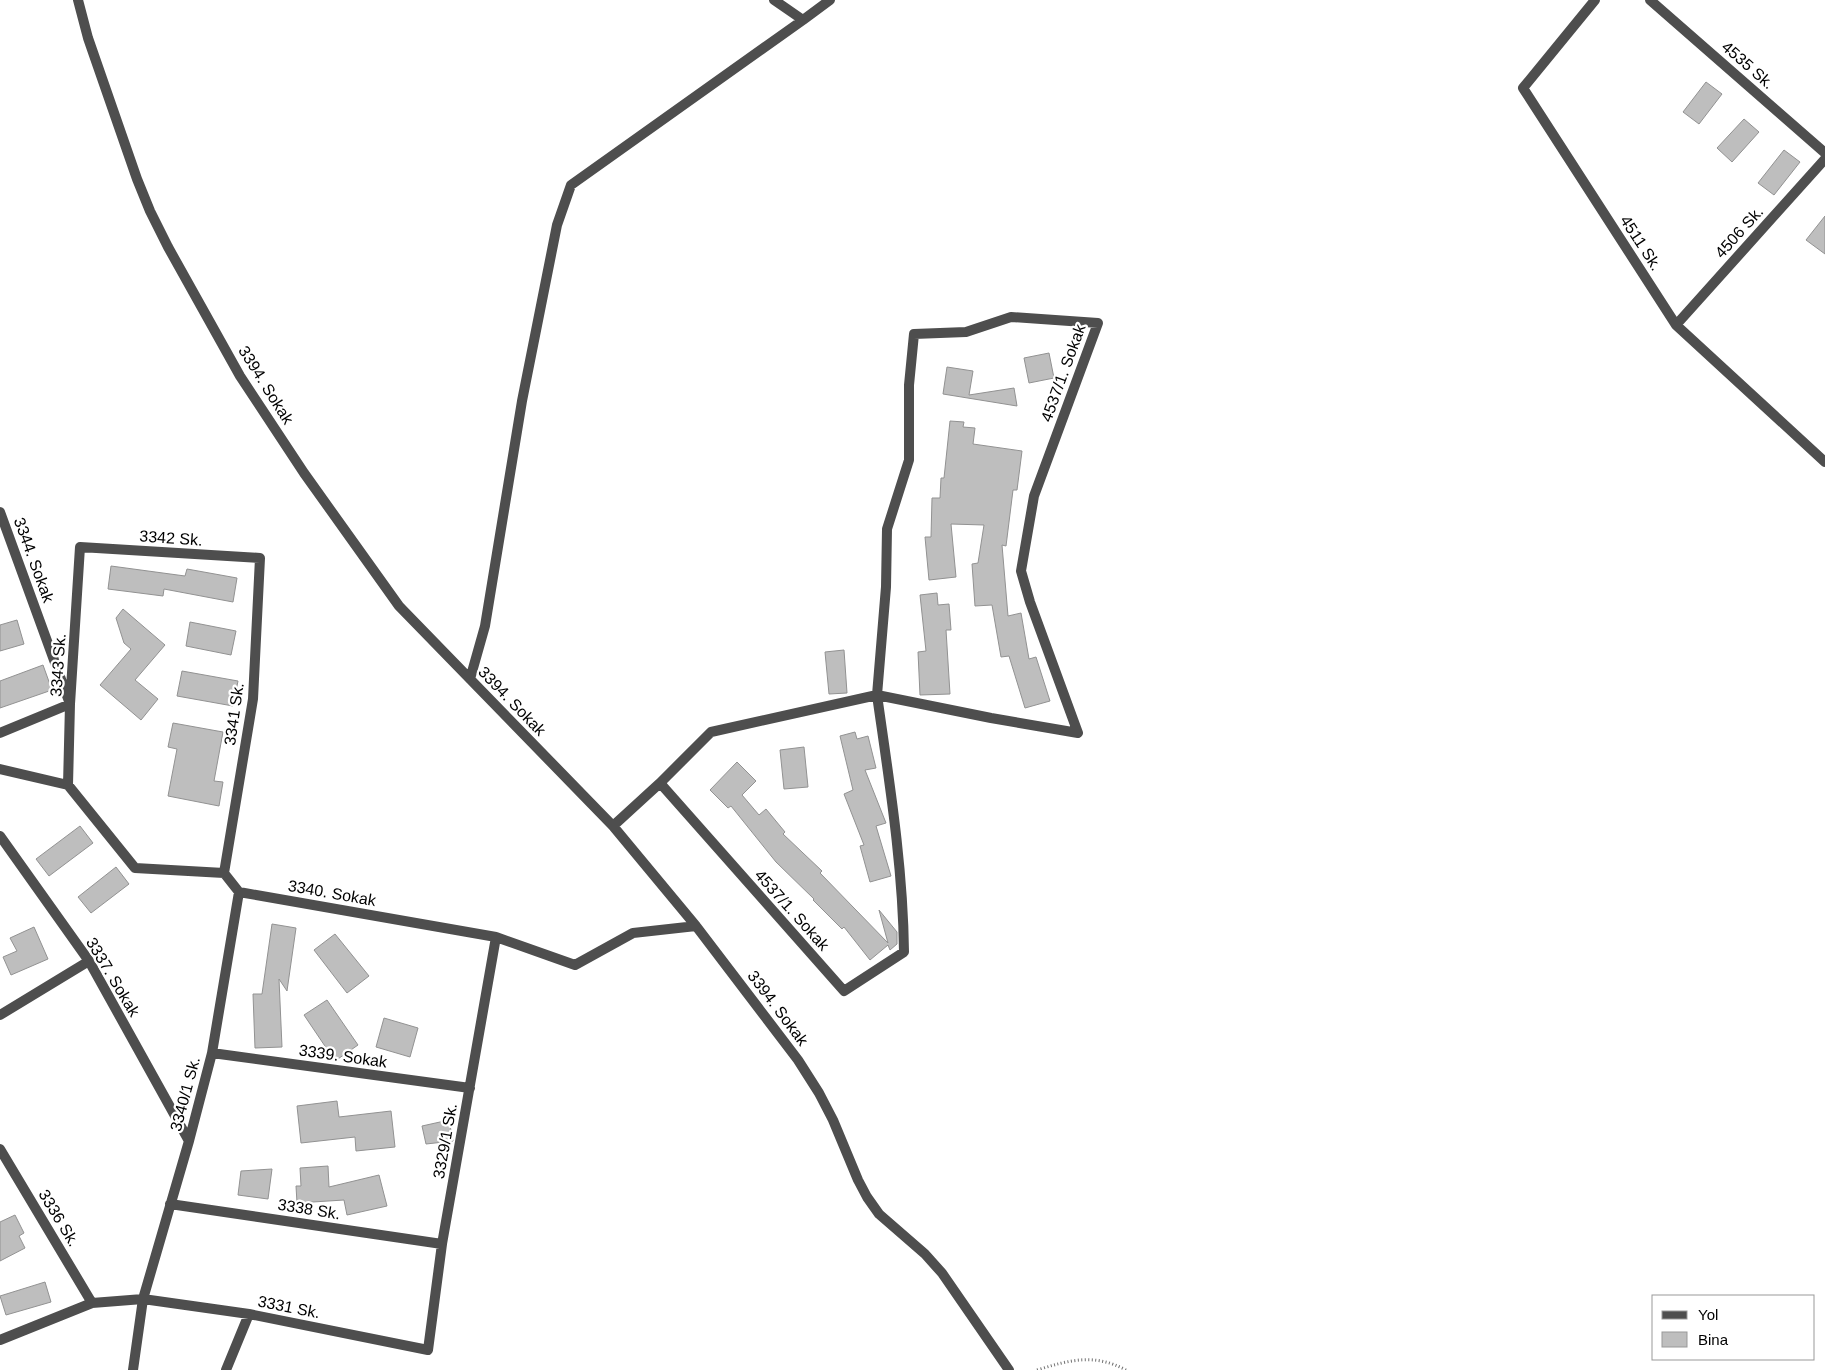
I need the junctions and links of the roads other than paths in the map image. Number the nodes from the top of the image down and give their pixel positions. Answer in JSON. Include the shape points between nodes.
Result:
{"nodes":[{"id":1,"x":78,"y":0,"type":"edge"},
{"id":2,"x":774,"y":0,"type":"edge"},
{"id":3,"x":830,"y":0,"type":"edge"},
{"id":4,"x":1595,"y":0,"type":"edge"},
{"id":5,"x":1650,"y":0,"type":"edge"},
{"id":6,"x":803,"y":20,"type":"junction"},
{"id":7,"x":1825,"y":153,"type":"edge"},
{"id":8,"x":1825,"y":159,"type":"edge"},
{"id":9,"x":1676,"y":325,"type":"junction"},
{"id":10,"x":1825,"y":462,"type":"edge"},
{"id":11,"x":0,"y":512,"type":"edge"},
{"id":12,"x":80,"y":547,"type":"joint"},
{"id":13,"x":260,"y":558,"type":"joint"},
{"id":14,"x":470,"y":679,"type":"junction"},
{"id":15,"x":877,"y":694,"type":"junction"},
{"id":16,"x":70,"y":704,"type":"junction"},
{"id":17,"x":0,"y":733,"type":"edge"},
{"id":18,"x":0,"y":770,"type":"edge"},
{"id":19,"x":660,"y":783,"type":"junction"},
{"id":20,"x":68,"y":785,"type":"junction"},
{"id":21,"x":613,"y":826,"type":"junction"},
{"id":22,"x":0,"y":836,"type":"edge"},
{"id":23,"x":224,"y":873,"type":"junction"},
{"id":24,"x":238,"y":892,"type":"junction"},
{"id":25,"x":696,"y":926,"type":"junction"},
{"id":26,"x":496,"y":937,"type":"junction"},
{"id":27,"x":89,"y":961,"type":"junction"},
{"id":28,"x":0,"y":1015,"type":"edge"},
{"id":29,"x":212,"y":1053,"type":"junction"},
{"id":30,"x":470,"y":1088,"type":"junction"},
{"id":31,"x":189,"y":1141,"type":"junction"},
{"id":32,"x":0,"y":1149,"type":"edge"},
{"id":33,"x":170,"y":1204,"type":"junction"},
{"id":34,"x":442,"y":1244,"type":"junction"},
{"id":35,"x":143,"y":1299,"type":"junction"},
{"id":36,"x":92,"y":1303,"type":"junction"},
{"id":37,"x":250,"y":1314,"type":"junction"},
{"id":38,"x":0,"y":1340,"type":"edge"},
{"id":39,"x":428,"y":1350,"type":"joint"},
{"id":40,"x":133,"y":1370,"type":"edge"},
{"id":41,"x":226,"y":1370,"type":"edge"},
{"id":42,"x":1009,"y":1370,"type":"edge"}],
"edges":[{"from":1,"to":14,"type":"street","name":"3394. Sokak","via":[[88,38],[150,212],[240,376],[304,473],[399,606]]},
{"from":2,"to":6,"type":"street"},
{"from":3,"to":6,"type":"street"},
{"from":4,"to":9,"type":"street","name":"4511 Sk.","via":[[1522,88]]},
{"from":5,"to":7,"type":"street","name":"4535 Sk."},
{"from":6,"to":14,"type":"street","via":[[571,185],[553,244],[522,401],[485,626]]},
{"from":8,"to":9,"type":"street","name":"4506 Sk."},
{"from":9,"to":10,"type":"street","name":"4511 Sk."},
{"from":11,"to":16,"type":"street","name":"3344. Sokak"},
{"from":12,"to":13,"type":"street","name":"3342 Sk."},
{"from":12,"to":16,"type":"street","name":"3343 Sk."},
{"from":13,"to":23,"type":"street","name":"3341 Sk.","via":[[253,699]]},
{"from":14,"to":21,"type":"street","name":"3394. Sokak"},
{"from":15,"to":15,"type":"street","name":"4537/1. Sokak","via":[[888,529],[909,460],[909,385],[914,334],[966,332],[1011,317],[1098,323],[1034,496],[1021,571],[1078,733]]},
{"from":15,"to":19,"type":"street","name":"4537/1. Sokak","via":[[711,732]]},
{"from":15,"to":19,"type":"street","name":"4537/1. Sokak","via":[[893,810],[904,952],[844,991]]},
{"from":16,"to":17,"type":"street"},
{"from":16,"to":20,"type":"street","name":"3343 Sk."},
{"from":18,"to":20,"type":"street"},
{"from":19,"to":21,"type":"street"},
{"from":20,"to":23,"type":"street","via":[[135,868]]},
{"from":21,"to":25,"type":"street","name":"3394. Sokak"},
{"from":22,"to":27,"type":"street","name":"3337. Sokak"},
{"from":23,"to":24,"type":"street"},
{"from":24,"to":26,"type":"street","name":"3340. Sokak"},
{"from":24,"to":29,"type":"street","name":"3340/1 Sk."},
{"from":25,"to":26,"type":"street","name":"3340. Sokak","via":[[632,933],[575,965]]},
{"from":25,"to":42,"type":"street","name":"3394. Sokak","via":[[793,1053],[819,1093],[867,1197],[879,1214],[942,1273]]},
{"from":26,"to":30,"type":"street","name":"3329/1 Sk."},
{"from":27,"to":28,"type":"street"},
{"from":27,"to":31,"type":"street","name":"3337. Sokak"},
{"from":29,"to":30,"type":"street","name":"3339. Sokak"},
{"from":29,"to":31,"type":"street","name":"3340/1 Sk."},
{"from":30,"to":34,"type":"street","name":"3329/1 Sk."},
{"from":31,"to":33,"type":"street","name":"3340/1 Sk."},
{"from":32,"to":36,"type":"street","name":"3336 Sk."},
{"from":33,"to":34,"type":"street","name":"3338 Sk."},
{"from":33,"to":35,"type":"street","name":"3340/1 Sk."},
{"from":34,"to":39,"type":"street","name":"3329/1 Sk."},
{"from":35,"to":36,"type":"street","name":"3331 Sk."},
{"from":35,"to":37,"type":"street","name":"3331 Sk."},
{"from":35,"to":40,"type":"street","name":"3340/1 Sk."},
{"from":36,"to":38,"type":"street","name":"3331 Sk."},
{"from":37,"to":39,"type":"street","name":"3331 Sk."},
{"from":37,"to":41,"type":"street"}]}
